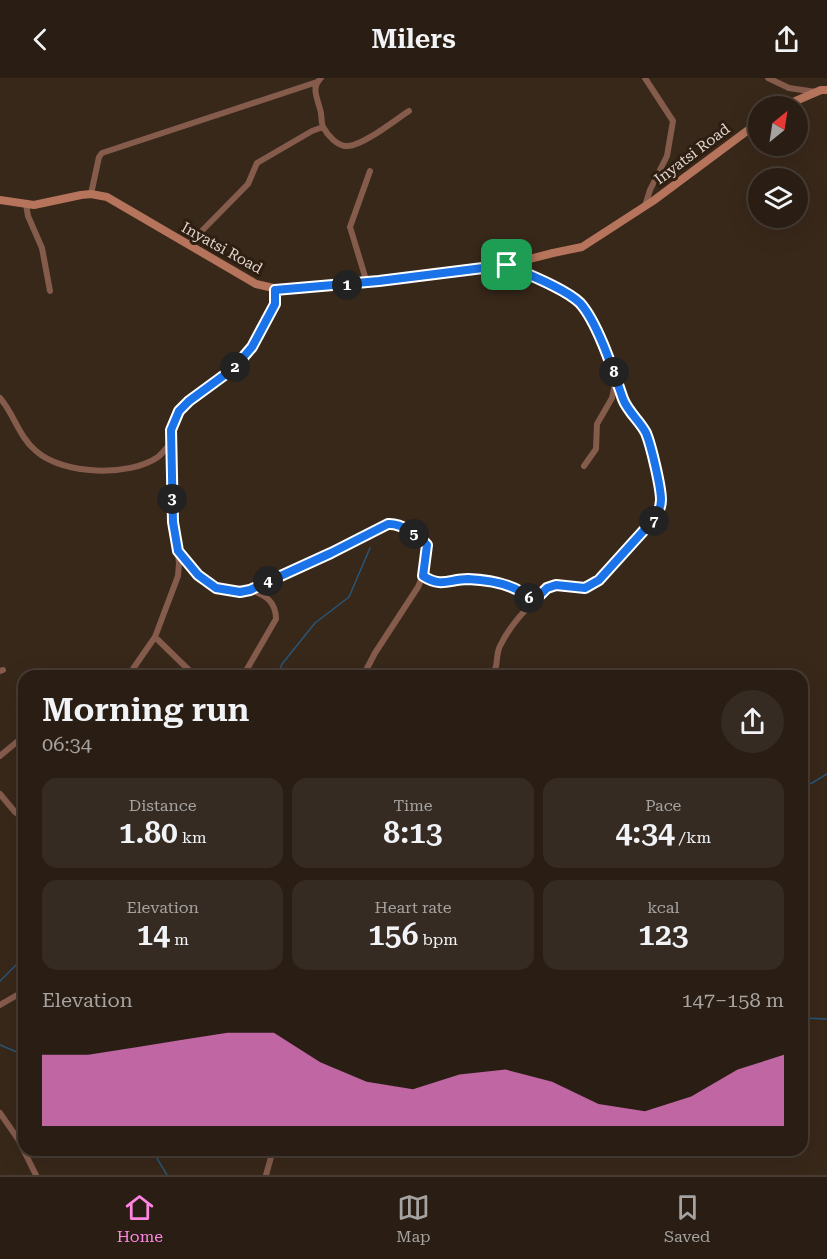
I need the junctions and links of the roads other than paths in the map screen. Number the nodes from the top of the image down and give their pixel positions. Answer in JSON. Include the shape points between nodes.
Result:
{"nodes":[{"id":1,"x":645,"y":78,"type":"edge"},
{"id":2,"x":768,"y":78,"type":"edge"},
{"id":3,"x":319,"y":80,"type":"edge"},
{"id":4,"x":827,"y":90,"type":"edge"},
{"id":5,"x":817,"y":92,"type":"junction"},
{"id":6,"x":808,"y":96,"type":"edge"},
{"id":7,"x":409,"y":111,"type":"dead end"},
{"id":8,"x":323,"y":127,"type":"junction"},
{"id":9,"x":748,"y":130,"type":"edge"},
{"id":10,"x":370,"y":171,"type":"dead end"},
{"id":11,"x":91,"y":194,"type":"junction"},
{"id":12,"x":0,"y":200,"type":"edge"},
{"id":13,"x":26,"y":204,"type":"junction"},
{"id":14,"x":645,"y":206,"type":"junction"},
{"id":15,"x":188,"y":245,"type":"junction"},
{"id":16,"x":507,"y":265,"type":"junction"},
{"id":17,"x":367,"y":283,"type":"junction"},
{"id":18,"x":275,"y":290,"type":"junction"},
{"id":19,"x":50,"y":291,"type":"dead end"},
{"id":20,"x":616,"y":376,"type":"junction"},
{"id":21,"x":0,"y":398,"type":"edge"},
{"id":22,"x":171,"y":443,"type":"junction"},
{"id":23,"x":584,"y":466,"type":"dead end"},
{"id":24,"x":178,"y":551,"type":"junction"},
{"id":25,"x":423,"y":576,"type":"junction"},
{"id":26,"x":250,"y":590,"type":"junction"},
{"id":27,"x":533,"y":602,"type":"junction"},
{"id":28,"x":154,"y":637,"type":"junction"},
{"id":29,"x":132,"y":670,"type":"edge"},
{"id":30,"x":189,"y":670,"type":"edge"},
{"id":31,"x":246,"y":670,"type":"edge"},
{"id":32,"x":366,"y":670,"type":"edge"},
{"id":33,"x":496,"y":670,"type":"edge"},
{"id":34,"x":18,"y":741,"type":"edge"},
{"id":35,"x":0,"y":756,"type":"edge"},
{"id":36,"x":0,"y":794,"type":"edge"},
{"id":37,"x":18,"y":814,"type":"edge"},
{"id":38,"x":18,"y":994,"type":"edge"},
{"id":39,"x":0,"y":1005,"type":"edge"},
{"id":40,"x":0,"y":1113,"type":"edge"},
{"id":41,"x":18,"y":1139,"type":"edge"},
{"id":42,"x":26,"y":1156,"type":"edge"},
{"id":43,"x":271,"y":1156,"type":"edge"},
{"id":44,"x":36,"y":1175,"type":"edge"},
{"id":45,"x":266,"y":1175,"type":"edge"}],
"edges":[{"from":1,"to":14,"type":"street","via":[[673,122],[667,156]]},
{"from":2,"to":5,"type":"street","via":[[789,88]]},
{"from":3,"to":8,"type":"street","via":[[315,92]]},
{"from":3,"to":11,"type":"street","via":[[102,153]]},
{"from":4,"to":5,"type":"street"},
{"from":5,"to":6,"type":"street"},
{"from":7,"to":8,"type":"street","via":[[351,146],[333,141]]},
{"from":8,"to":15,"type":"street","via":[[257,163],[248,184]]},
{"from":9,"to":14,"type":"street","name":"Inyatsi Road"},
{"from":10,"to":17,"type":"street","via":[[350,227]]},
{"from":11,"to":13,"type":"street","name":"Inyatsi Road"},
{"from":11,"to":15,"type":"street","name":"Inyatsi Road","via":[[107,196]]},
{"from":12,"to":13,"type":"street","name":"Inyatsi Road"},
{"from":13,"to":19,"type":"street","via":[[42,248]]},
{"from":14,"to":16,"type":"street","name":"Inyatsi Road","via":[[582,248]]},
{"from":15,"to":18,"type":"street","name":"Inyatsi Road","via":[[256,284]]},
{"from":16,"to":17,"type":"street","name":"Inyatsi Road"},
{"from":16,"to":20,"type":"street","via":[[579,303],[589,316]]},
{"from":17,"to":18,"type":"street","name":"Inyatsi Road"},
{"from":18,"to":22,"type":"street","via":[[275,304],[252,347],[234,368],[179,411],[171,430]]},
{"from":20,"to":23,"type":"street","via":[[612,398],[597,424],[596,448]]},
{"from":20,"to":27,"type":"street","via":[[624,401],[649,442],[660,508],[599,580],[585,588],[556,585]]},
{"from":21,"to":22,"type":"street","via":[[37,452],[75,468],[96,472],[145,463]]},
{"from":22,"to":24,"type":"street"},
{"from":24,"to":26,"type":"street","via":[[198,575],[216,588]]},
{"from":24,"to":28,"type":"street","via":[[178,576]]},
{"from":25,"to":26,"type":"street","via":[[427,545],[420,537],[388,524]]},
{"from":25,"to":27,"type":"street","via":[[438,583],[467,579],[510,587]]},
{"from":25,"to":32,"type":"street"},
{"from":26,"to":31,"type":"street","via":[[272,602],[276,619]]},
{"from":27,"to":33,"type":"street","via":[[506,632],[496,653]]},
{"from":28,"to":29,"type":"street"},
{"from":28,"to":30,"type":"street"},
{"from":34,"to":35,"type":"street"},
{"from":36,"to":37,"type":"street"},
{"from":38,"to":39,"type":"street"},
{"from":40,"to":41,"type":"street"},
{"from":42,"to":44,"type":"street"},
{"from":43,"to":45,"type":"street"}]}
